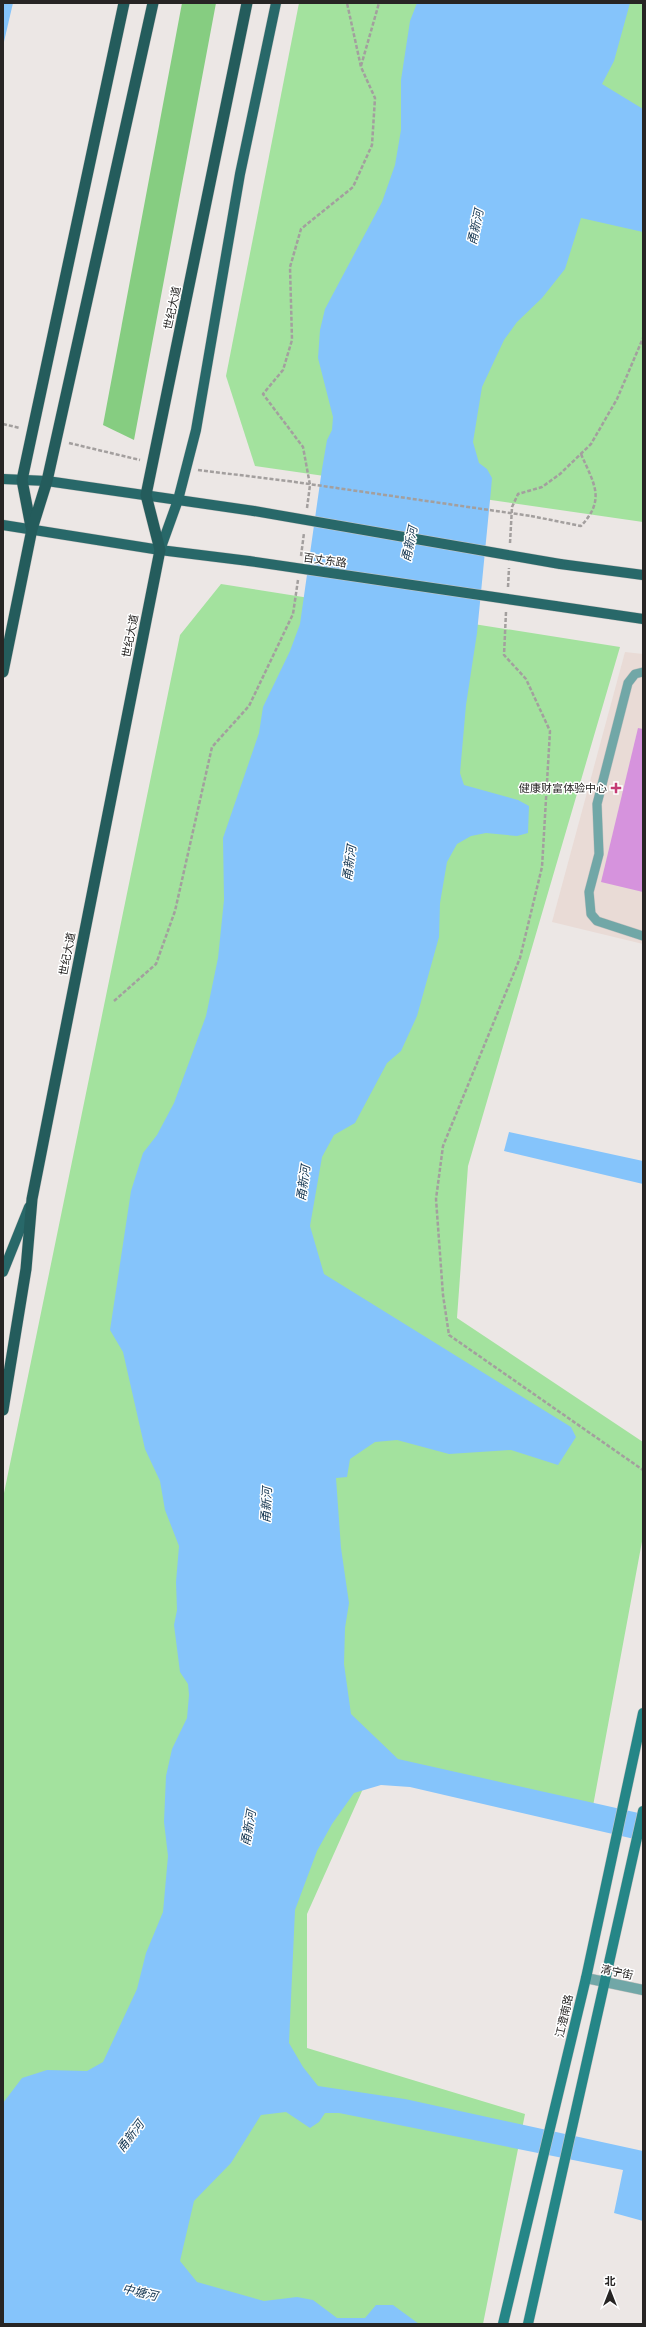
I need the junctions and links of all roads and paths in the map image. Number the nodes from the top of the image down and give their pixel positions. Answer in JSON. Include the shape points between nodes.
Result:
{"nodes":[{"id":1,"x":124,"y":3,"type":"edge"},
{"id":2,"x":153,"y":3,"type":"edge"},
{"id":3,"x":248,"y":3,"type":"edge"},
{"id":4,"x":276,"y":3,"type":"edge"},
{"id":5,"x":379,"y":3,"type":"edge"},
{"id":6,"x":361,"y":67,"type":"dead end"},
{"id":7,"x":643,"y":338,"type":"edge"},
{"id":8,"x":580,"y":454,"type":"junction"},
{"id":9,"x":3,"y":479,"type":"edge"},
{"id":10,"x":22,"y":480,"type":"junction"},
{"id":11,"x":47,"y":481,"type":"junction"},
{"id":12,"x":288,"y":481,"type":"dead end"},
{"id":13,"x":146,"y":495,"type":"junction"},
{"id":14,"x":178,"y":500,"type":"junction"},
{"id":15,"x":3,"y":525,"type":"edge"},
{"id":16,"x":32,"y":529,"type":"junction"},
{"id":17,"x":510,"y":546,"type":"dead end"},
{"id":18,"x":160,"y":550,"type":"junction"},
{"id":19,"x":509,"y":561,"type":"dead end"},
{"id":20,"x":643,"y":575,"type":"edge"},
{"id":21,"x":508,"y":592,"type":"dead end"},
{"id":22,"x":507,"y":608,"type":"dead end"},
{"id":23,"x":643,"y":619,"type":"edge"},
{"id":24,"x":3,"y":672,"type":"edge"},
{"id":25,"x":643,"y":672,"type":"edge"},
{"id":26,"x":643,"y":936,"type":"edge"},
{"id":27,"x":32,"y":1199,"type":"junction"},
{"id":28,"x":3,"y":1272,"type":"edge"},
{"id":29,"x":3,"y":1410,"type":"edge"},
{"id":30,"x":643,"y":1470,"type":"edge"},
{"id":31,"x":643,"y":1713,"type":"edge"},
{"id":32,"x":643,"y":1811,"type":"edge"},
{"id":33,"x":586,"y":1978,"type":"junction"},
{"id":34,"x":606,"y":1981,"type":"junction"},
{"id":35,"x":643,"y":1990,"type":"edge"},
{"id":36,"x":503,"y":2324,"type":"edge"},
{"id":37,"x":528,"y":2324,"type":"edge"}],
"edges":[{"from":1,"to":10,"type":"highway"},
{"from":2,"to":11,"type":"highway"},
{"from":3,"to":13,"type":"highway","name":"世纪大道"},
{"from":4,"to":14,"type":"main road","via":[[240,174],[196,430]]},
{"from":5,"to":6,"type":"path"},
{"from":7,"to":8,"type":"path","via":[[617,399],[591,444]]},
{"from":8,"to":12,"type":"path","bridge":true,"via":[[597,490],[592,515],[581,526],[531,516]]},
{"from":8,"to":17,"type":"path","via":[[542,487],[518,494],[512,507]]},
{"from":9,"to":10,"type":"main road"},
{"from":10,"to":11,"type":"main road"},
{"from":10,"to":16,"type":"highway"},
{"from":11,"to":13,"type":"main road"},
{"from":11,"to":16,"type":"highway"},
{"from":13,"to":14,"type":"main road"},
{"from":13,"to":18,"type":"highway","name":"世纪大道"},
{"from":14,"to":18,"type":"main road"},
{"from":14,"to":20,"type":"main road","bridge":true,"via":[[560,564]]},
{"from":15,"to":16,"type":"main road","name":"百丈东路"},
{"from":16,"to":18,"type":"main road","name":"百丈东路"},
{"from":16,"to":24,"type":"highway"},
{"from":18,"to":23,"type":"main road","name":"百丈东路","bridge":true},
{"from":18,"to":27,"type":"highway","name":"世纪大道"},
{"from":19,"to":21,"type":"path"},
{"from":22,"to":30,"type":"path","via":[[504,655],[526,679],[550,731],[542,868],[520,958],[443,1146],[436,1199],[443,1295],[449,1335]]},
{"from":25,"to":26,"type":"lane","via":[[635,674],[628,683],[597,804],[599,854],[588,892],[591,914],[597,921]]},
{"from":27,"to":28,"type":"main road","name":"世纪大道"},
{"from":27,"to":29,"type":"highway","via":[[26,1269]]},
{"from":31,"to":33,"type":"main road","name":"江澄南路"},
{"from":32,"to":34,"type":"main road"},
{"from":33,"to":34,"type":"street","name":"清宁街"},
{"from":33,"to":36,"type":"main road","name":"江澄南路"},
{"from":34,"to":35,"type":"street","name":"清宁街"},
{"from":34,"to":37,"type":"main road"}]}
